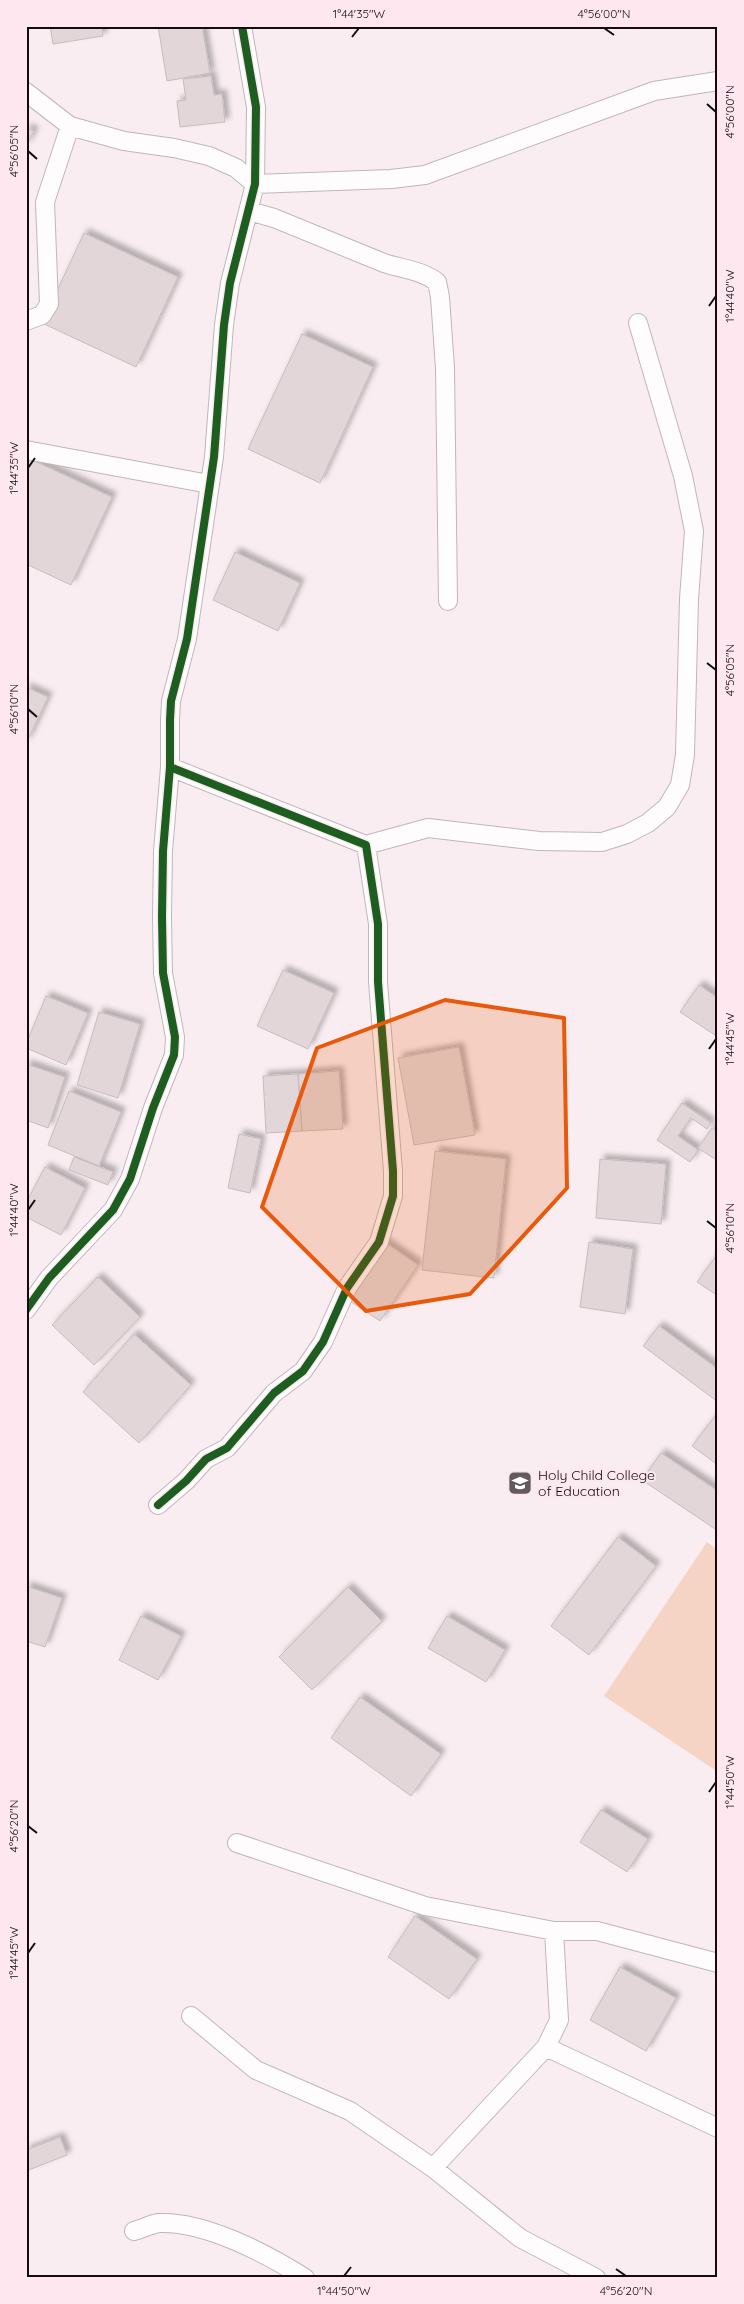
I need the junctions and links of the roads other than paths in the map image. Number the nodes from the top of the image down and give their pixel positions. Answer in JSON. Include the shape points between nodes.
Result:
{"nodes":[{"id":1,"x":242,"y":26,"type":"edge"},
{"id":2,"x":718,"y":81,"type":"edge"},
{"id":3,"x":26,"y":92,"type":"edge"},
{"id":4,"x":70,"y":126,"type":"junction"},
{"id":5,"x":255,"y":184,"type":"junction"},
{"id":6,"x":249,"y":211,"type":"junction"},
{"id":7,"x":26,"y":321,"type":"edge"},
{"id":8,"x":638,"y":323,"type":"dead end"},
{"id":9,"x":26,"y":450,"type":"edge"},
{"id":10,"x":209,"y":484,"type":"junction"},
{"id":11,"x":448,"y":601,"type":"dead end"},
{"id":12,"x":170,"y":767,"type":"junction"},
{"id":13,"x":366,"y":845,"type":"junction"},
{"id":14,"x":26,"y":1310,"type":"edge"},
{"id":15,"x":158,"y":1505,"type":"dead end"},
{"id":16,"x":237,"y":1843,"type":"dead end"},
{"id":17,"x":554,"y":1931,"type":"junction"},
{"id":18,"x":718,"y":1962,"type":"edge"},
{"id":19,"x":191,"y":2016,"type":"dead end"},
{"id":20,"x":546,"y":2047,"type":"junction"},
{"id":21,"x":718,"y":2128,"type":"edge"},
{"id":22,"x":433,"y":2168,"type":"junction"},
{"id":23,"x":134,"y":2231,"type":"dead end"},
{"id":24,"x":305,"y":2278,"type":"edge"},
{"id":25,"x":596,"y":2278,"type":"edge"}],
"edges":[{"from":1,"to":5,"type":"street","via":[[256,107]]},
{"from":2,"to":5,"type":"street","via":[[654,91],[425,175]]},
{"from":3,"to":4,"type":"street"},
{"from":4,"to":5,"type":"street","via":[[124,141],[209,156],[236,168]]},
{"from":4,"to":7,"type":"street","via":[[45,202],[49,304],[42,315]]},
{"from":5,"to":6,"type":"street"},
{"from":6,"to":10,"type":"street","via":[[230,283]]},
{"from":6,"to":11,"type":"street","via":[[274,218],[384,264],[418,271],[437,282],[445,368]]},
{"from":8,"to":13,"type":"street","via":[[683,476],[694,531],[685,755],[680,785],[667,807],[648,823],[602,842],[539,841],[428,828]]},
{"from":9,"to":10,"type":"street"},
{"from":10,"to":12,"type":"street","via":[[187,639],[171,702]]},
{"from":12,"to":13,"type":"street"},
{"from":12,"to":14,"type":"street","via":[[163,851],[162,926],[163,973],[175,1037],[174,1054],[130,1179],[113,1210],[49,1278]]},
{"from":13,"to":15,"type":"street","via":[[378,924],[378,982],[390,1119],[393,1196],[388,1219],[379,1242],[343,1294],[342,1304],[323,1342],[303,1371],[274,1393],[227,1448],[206,1459]]},
{"from":16,"to":17,"type":"street","via":[[425,1906]]},
{"from":17,"to":18,"type":"street","via":[[597,1931]]},
{"from":17,"to":20,"type":"street","via":[[559,2020]]},
{"from":19,"to":22,"type":"street","via":[[256,2070],[350,2111]]},
{"from":20,"to":21,"type":"street"},
{"from":20,"to":22,"type":"street"},
{"from":22,"to":25,"type":"street","via":[[520,2238]]},
{"from":23,"to":24,"type":"street","via":[[159,2223],[198,2228],[244,2244]]}]}
